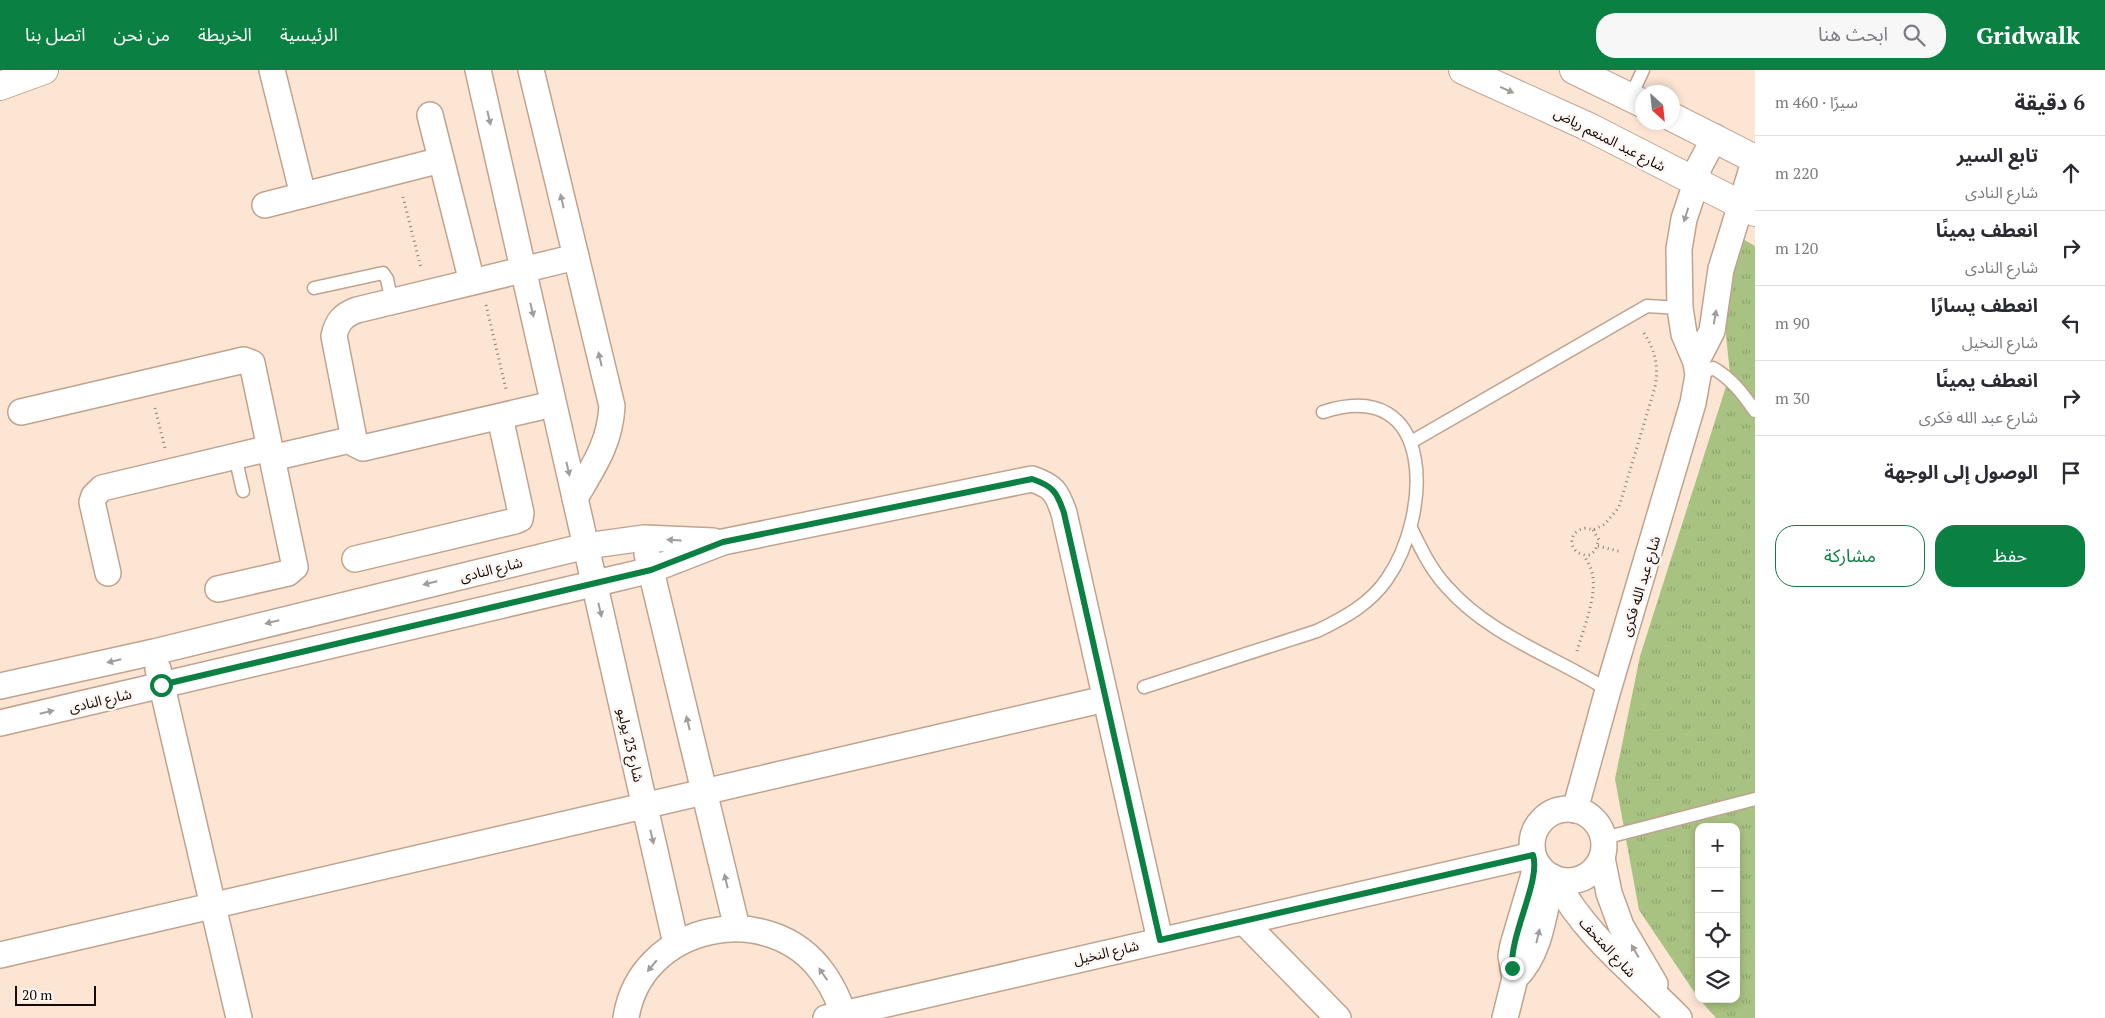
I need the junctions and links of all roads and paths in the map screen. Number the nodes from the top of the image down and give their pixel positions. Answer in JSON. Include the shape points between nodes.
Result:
{"nodes":[{"id":1,"x":44,"y":70,"type":"edge"},
{"id":2,"x":272,"y":70,"type":"edge"},
{"id":3,"x":478,"y":70,"type":"edge"},
{"id":4,"x":531,"y":70,"type":"edge"},
{"id":5,"x":1463,"y":70,"type":"edge"},
{"id":6,"x":1574,"y":70,"type":"edge"},
{"id":7,"x":1643,"y":70,"type":"edge"},
{"id":8,"x":1640,"y":85,"type":"edge"},
{"id":9,"x":0,"y":86,"type":"edge"},
{"id":10,"x":1635,"y":100,"type":"edge"},
{"id":11,"x":430,"y":115,"type":"dead end"},
{"id":12,"x":1680,"y":121,"type":"edge"},
{"id":13,"x":1715,"y":137,"type":"junction"},
{"id":14,"x":1755,"y":159,"type":"edge"},
{"id":15,"x":441,"y":160,"type":"junction"},
{"id":16,"x":397,"y":171,"type":"junction"},
{"id":17,"x":1696,"y":183,"type":"junction"},
{"id":18,"x":303,"y":195,"type":"junction"},
{"id":19,"x":265,"y":205,"type":"dead end"},
{"id":20,"x":1747,"y":208,"type":"edge"},
{"id":21,"x":576,"y":257,"type":"junction"},
{"id":22,"x":523,"y":270,"type":"junction"},
{"id":23,"x":476,"y":281,"type":"junction"},
{"id":24,"x":314,"y":288,"type":"dead end"},
{"id":25,"x":427,"y":293,"type":"junction"},
{"id":26,"x":392,"y":302,"type":"junction"},
{"id":27,"x":1680,"y":308,"type":"junction"},
{"id":28,"x":1632,"y":314,"type":"junction"},
{"id":29,"x":1697,"y":368,"type":"junction"},
{"id":30,"x":150,"y":382,"type":"junction"},
{"id":31,"x":553,"y":404,"type":"junction"},
{"id":32,"x":21,"y":412,"type":"dead end"},
{"id":33,"x":1323,"y":412,"type":"dead end"},
{"id":34,"x":1755,"y":412,"type":"edge"},
{"id":35,"x":506,"y":415,"type":"junction"},
{"id":36,"x":354,"y":440,"type":"junction"},
{"id":37,"x":1411,"y":442,"type":"junction"},
{"id":38,"x":271,"y":453,"type":"junction"},
{"id":39,"x":235,"y":456,"type":"junction"},
{"id":40,"x":170,"y":470,"type":"junction"},
{"id":41,"x":243,"y":491,"type":"dead end"},
{"id":42,"x":575,"y":498,"type":"junction"},
{"id":43,"x":1411,"y":528,"type":"junction"},
{"id":44,"x":1593,"y":530,"type":"junction"},
{"id":45,"x":644,"y":538,"type":"junction"},
{"id":46,"x":723,"y":542,"type":"junction"},
{"id":47,"x":586,"y":546,"type":"junction"},
{"id":48,"x":1584,"y":555,"type":"junction"},
{"id":49,"x":356,"y":559,"type":"dead end"},
{"id":50,"x":651,"y":570,"type":"junction"},
{"id":51,"x":108,"y":573,"type":"dead end"},
{"id":52,"x":594,"y":584,"type":"junction"},
{"id":53,"x":218,"y":589,"type":"dead end"},
{"id":54,"x":320,"y":610,"type":"junction"},
{"id":55,"x":329,"y":646,"type":"junction"},
{"id":56,"x":154,"y":652,"type":"junction"},
{"id":57,"x":1572,"y":669,"type":"junction"},
{"id":58,"x":161,"y":685,"type":"junction"},
{"id":59,"x":0,"y":686,"type":"edge"},
{"id":60,"x":1144,"y":687,"type":"dead end"},
{"id":61,"x":1608,"y":690,"type":"junction"},
{"id":62,"x":1105,"y":699,"type":"junction"},
{"id":63,"x":0,"y":723,"type":"edge"},
{"id":64,"x":704,"y":792,"type":"junction"},
{"id":65,"x":1755,"y":799,"type":"edge"},
{"id":66,"x":644,"y":806,"type":"junction"},
{"id":67,"x":1575,"y":810,"type":"junction"},
{"id":68,"x":1603,"y":848,"type":"junction"},
{"id":69,"x":1534,"y":857,"type":"junction"},
{"id":70,"x":1553,"y":878,"type":"junction"},
{"id":71,"x":213,"y":906,"type":"junction"},
{"id":72,"x":1244,"y":922,"type":"junction"},
{"id":73,"x":737,"y":928,"type":"junction"},
{"id":74,"x":1160,"y":940,"type":"junction"},
{"id":75,"x":676,"y":944,"type":"junction"},
{"id":76,"x":0,"y":955,"type":"edge"},
{"id":77,"x":1515,"y":978,"type":"junction"},
{"id":78,"x":1674,"y":1013,"type":"edge"},
{"id":79,"x":837,"y":1017,"type":"edge"},
{"id":80,"x":239,"y":1018,"type":"edge"},
{"id":81,"x":626,"y":1018,"type":"edge"},
{"id":82,"x":1337,"y":1018,"type":"edge"},
{"id":83,"x":1505,"y":1018,"type":"edge"}],
"edges":[{"from":1,"to":9,"type":"highway"},
{"from":2,"to":18,"type":"street"},
{"from":3,"to":22,"type":"street","name":"شارع 23 يوليو","one_way":true},
{"from":21,"to":4,"type":"street","one_way":true},
{"from":5,"to":17,"type":"highway","name":"شارع عبد المنعم رياض","one_way":true,"via":[[1590,128]]},
{"from":6,"to":10,"type":"highway"},
{"from":7,"to":8,"type":"lane"},
{"from":11,"to":15,"type":"street"},
{"from":12,"to":13,"type":"highway"},
{"from":13,"to":14,"type":"highway"},
{"from":13,"to":17,"type":"street","via":[[1701,162]]},
{"from":14,"to":20,"type":"street","name":"شارع عبد الله فكرى"},
{"from":15,"to":16,"type":"street"},
{"from":15,"to":23,"type":"street"},
{"from":16,"to":18,"type":"street"},
{"from":16,"to":25,"type":"path"},
{"from":17,"to":20,"type":"highway","name":"شارع عبد المنعم رياض"},
{"from":17,"to":27,"type":"street","one_way":true,"via":[[1681,234]]},
{"from":18,"to":19,"type":"street"},
{"from":29,"to":20,"type":"street","name":"شارع عبد الله فكرى","one_way":true,"via":[[1712,331],[1721,269]]},
{"from":21,"to":22,"type":"street"},
{"from":42,"to":21,"type":"street","one_way":true,"via":[[602,452],[612,406]]},
{"from":22,"to":23,"type":"street"},
{"from":22,"to":31,"type":"street","name":"شارع 23 يوليو","one_way":true},
{"from":23,"to":25,"type":"street"},
{"from":23,"to":35,"type":"path"},
{"from":24,"to":26,"type":"lane","via":[[382,273],[387,279]]},
{"from":25,"to":26,"type":"street"},
{"from":26,"to":36,"type":"street","via":[[348,313],[336,327],[334,336]]},
{"from":27,"to":28,"type":"lane","via":[[1647,306]]},
{"from":27,"to":29,"type":"street","via":[[1684,334]]},
{"from":28,"to":37,"type":"lane"},
{"from":28,"to":44,"type":"path","via":[[1655,356],[1657,380],[1619,507],[1605,524]]},
{"from":29,"to":34,"type":"lane","via":[[1713,368],[1724,375],[1734,383]]},
{"from":29,"to":61,"type":"street","name":"شارع عبد الله فكرى","via":[[1690,412]]},
{"from":30,"to":32,"type":"street"},
{"from":30,"to":38,"type":"street","via":[[248,360],[253,367]]},
{"from":30,"to":40,"type":"path"},
{"from":31,"to":35,"type":"street"},
{"from":31,"to":42,"type":"street","name":"شارع 23 يوليو","one_way":true},
{"from":33,"to":37,"type":"lane","via":[[1343,406],[1364,406],[1384,412],[1400,425]]},
{"from":35,"to":36,"type":"street","via":[[367,447],[359,447]]},
{"from":35,"to":49,"type":"street","via":[[520,518]]},
{"from":36,"to":38,"type":"street"},
{"from":37,"to":43,"type":"lane","via":[[1417,471],[1417,500]]},
{"from":38,"to":39,"type":"street"},
{"from":38,"to":53,"type":"street","via":[[295,568],[288,573]]},
{"from":39,"to":40,"type":"street"},
{"from":39,"to":41,"type":"lane"},
{"from":40,"to":51,"type":"street","via":[[102,488],[94,496],[92,502]]},
{"from":42,"to":47,"type":"street","name":"شارع 23 يوليو"},
{"from":43,"to":57,"type":"lane","via":[[1441,580],[1471,611],[1499,631]]},
{"from":43,"to":60,"type":"lane","via":[[1401,555],[1386,580],[1367,601],[1344,618],[1317,631]]},
{"from":44,"to":48,"type":"path","via":[[1599,540],[1598,546]]},
{"from":44,"to":48,"type":"path","via":[[1581,528],[1572,537],[1574,549]]},
{"from":46,"to":45,"type":"street","name":"شارع النادى","one_way":true},
{"from":45,"to":47,"type":"street","name":"شارع النادى"},
{"from":45,"to":50,"type":"street"},
{"from":46,"to":50,"type":"street","name":"شارع النادى"},
{"from":46,"to":62,"type":"street","name":"شارع النادى","via":[[1015,481],[1032,479],[1048,485],[1059,497],[1064,513]]},
{"from":47,"to":52,"type":"street","name":"شارع 23 يوليو"},
{"from":47,"to":54,"type":"street","name":"شارع النادى","one_way":true},
{"from":48,"to":57,"type":"path","via":[[1594,583]]},
{"from":50,"to":52,"type":"street","name":"شارع النادى"},
{"from":64,"to":50,"type":"street","one_way":true},
{"from":52,"to":55,"type":"street","name":"شارع النادى"},
{"from":52,"to":66,"type":"street","name":"شارع 23 يوليو","one_way":true},
{"from":54,"to":55,"type":"street"},
{"from":54,"to":56,"type":"street","name":"شارع النادى","one_way":true},
{"from":55,"to":58,"type":"street","name":"شارع النادى"},
{"from":56,"to":58,"type":"street"},
{"from":56,"to":59,"type":"street","name":"شارع النادى","one_way":true},
{"from":57,"to":61,"type":"lane"},
{"from":63,"to":58,"type":"street","name":"شارع النادى","one_way":true},
{"from":58,"to":71,"type":"street"},
{"from":61,"to":67,"type":"street","name":"شارع عبد الله فكرى"},
{"from":62,"to":64,"type":"street"},
{"from":62,"to":74,"type":"street","name":"شارع النادى"},
{"from":64,"to":66,"type":"street"},
{"from":73,"to":64,"type":"street","one_way":true},
{"from":65,"to":68,"type":"lane"},
{"from":66,"to":71,"type":"street"},
{"from":66,"to":75,"type":"street","name":"شارع 23 يوليو","one_way":true},
{"from":67,"to":68,"type":"street","via":[[1594,820]]},
{"from":67,"to":69,"type":"street","via":[[1557,811],[1542,821],[1532,842]]},
{"from":68,"to":70,"type":"street","via":[[1594,870],[1583,878],[1569,881]]},
{"from":78,"to":68,"type":"street","name":"شارع المتحف","one_way":true,"via":[[1621,926],[1609,893]]},
{"from":69,"to":70,"type":"street","via":[[1542,870]]},
{"from":69,"to":72,"type":"street","name":"شارع النخيل"},
{"from":69,"to":77,"type":"street","via":[[1534,874],[1513,945]]},
{"from":77,"to":70,"type":"street","one_way":true,"via":[[1527,964],[1536,944]]},
{"from":70,"to":78,"type":"street","name":"شارع المتحف","via":[[1582,922],[1604,947]]},
{"from":71,"to":76,"type":"street"},
{"from":71,"to":80,"type":"street"},
{"from":72,"to":74,"type":"street","name":"شارع النخيل"},
{"from":72,"to":82,"type":"street"},
{"from":73,"to":75,"type":"street","via":[[695,935]]},
{"from":79,"to":73,"type":"street","one_way":true,"via":[[832,987],[815,963],[793,945],[766,932]]},
{"from":74,"to":79,"type":"street","name":"شارع النخيل"},
{"from":75,"to":81,"type":"street","one_way":true,"via":[[654,962],[638,984]]},
{"from":77,"to":83,"type":"street"}]}
